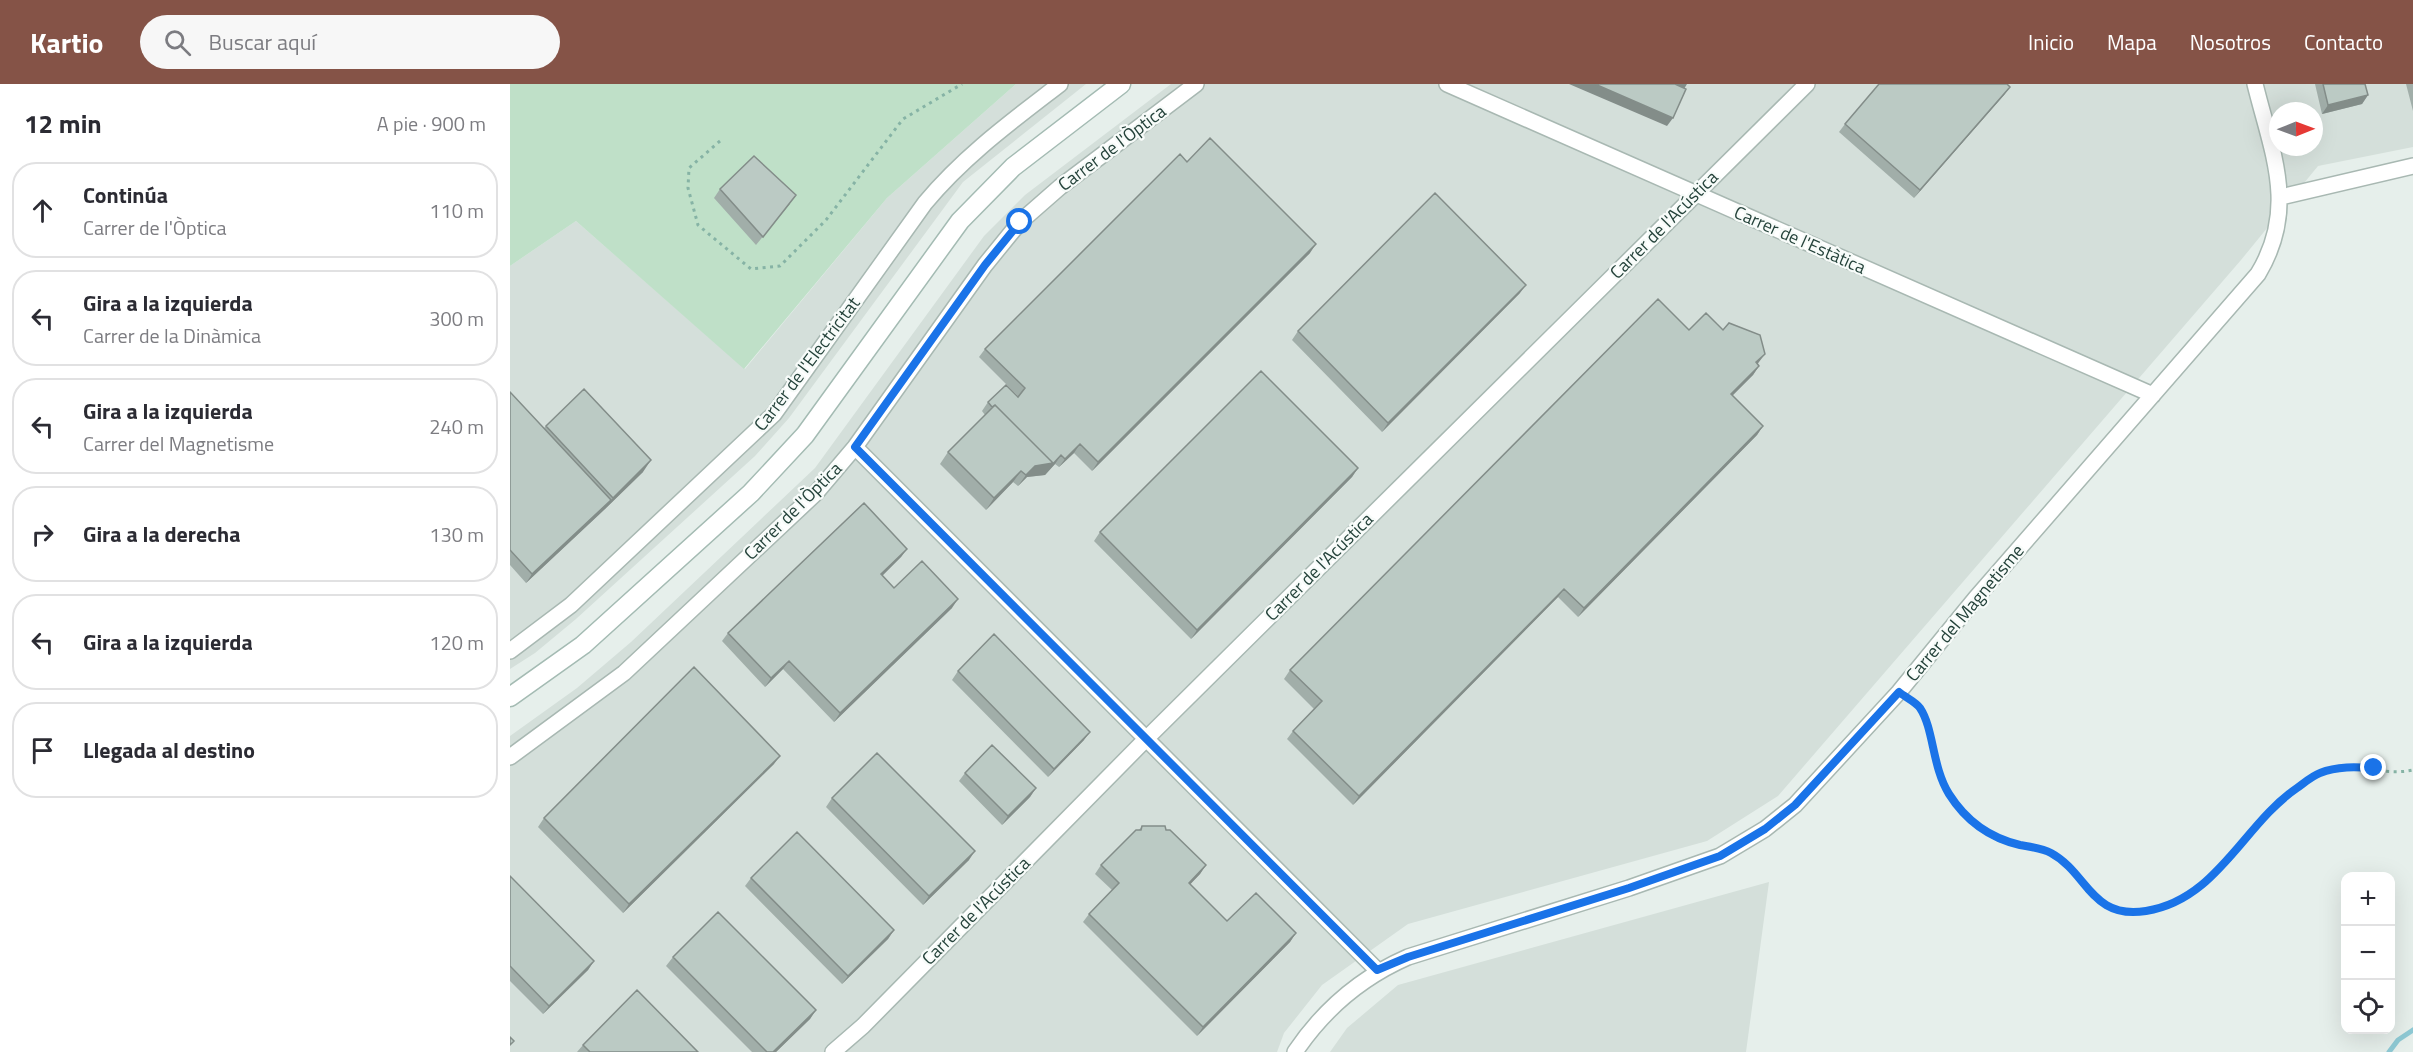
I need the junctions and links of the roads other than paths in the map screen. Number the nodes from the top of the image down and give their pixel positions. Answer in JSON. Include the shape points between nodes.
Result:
{"nodes":[{"id":1,"x":1060,"y":84,"type":"edge"},
{"id":2,"x":1121,"y":84,"type":"edge"},
{"id":3,"x":1196,"y":84,"type":"edge"},
{"id":4,"x":1447,"y":84,"type":"edge"},
{"id":5,"x":1806,"y":84,"type":"edge"},
{"id":6,"x":2255,"y":84,"type":"edge"},
{"id":7,"x":2413,"y":166,"type":"edge"},
{"id":8,"x":1695,"y":195,"type":"junction"},
{"id":9,"x":2281,"y":197,"type":"junction"},
{"id":10,"x":2153,"y":395,"type":"junction"},
{"id":11,"x":855,"y":447,"type":"junction"},
{"id":12,"x":510,"y":651,"type":"edge"},
{"id":13,"x":510,"y":697,"type":"edge"},
{"id":14,"x":1146,"y":739,"type":"junction"},
{"id":15,"x":510,"y":757,"type":"edge"},
{"id":16,"x":1377,"y":970,"type":"junction"},
{"id":17,"x":833,"y":1052,"type":"edge"},
{"id":18,"x":1295,"y":1052,"type":"edge"}],
"edges":[{"from":1,"to":12,"type":"street","name":"Carrer de l'Electricitat","via":[[947,177],[774,414],[571,605]]},
{"from":2,"to":13,"type":"street","via":[[1013,167],[960,221],[805,435],[751,492],[583,645]]},
{"from":3,"to":11,"type":"street","name":"Carrer de l'Òptica","via":[[1020,222]]},
{"from":4,"to":8,"type":"street","name":"Carrer de l'Estàtica"},
{"from":5,"to":8,"type":"street","name":"Carrer de l'Acústica"},
{"from":6,"to":9,"type":"street","name":"Carrer del Magnetisme"},
{"from":7,"to":9,"type":"street"},
{"from":8,"to":10,"type":"street","name":"Carrer de l'Estàtica"},
{"from":8,"to":14,"type":"street","name":"Carrer de l'Acústica"},
{"from":9,"to":10,"type":"street","name":"Carrer del Magnetisme","via":[[2278,229],[2258,274]]},
{"from":10,"to":16,"type":"street","name":"Carrer del Magnetisme","via":[[1899,692],[1795,805],[1765,829],[1720,856]]},
{"from":11,"to":14,"type":"street"},
{"from":11,"to":15,"type":"street","name":"Carrer de l'Òptica","via":[[816,493],[624,673]]},
{"from":14,"to":16,"type":"street"},
{"from":14,"to":17,"type":"street","name":"Carrer de l'Acústica"},
{"from":16,"to":18,"type":"street","name":"Carrer del Magnetisme","via":[[1349,990]]}]}
